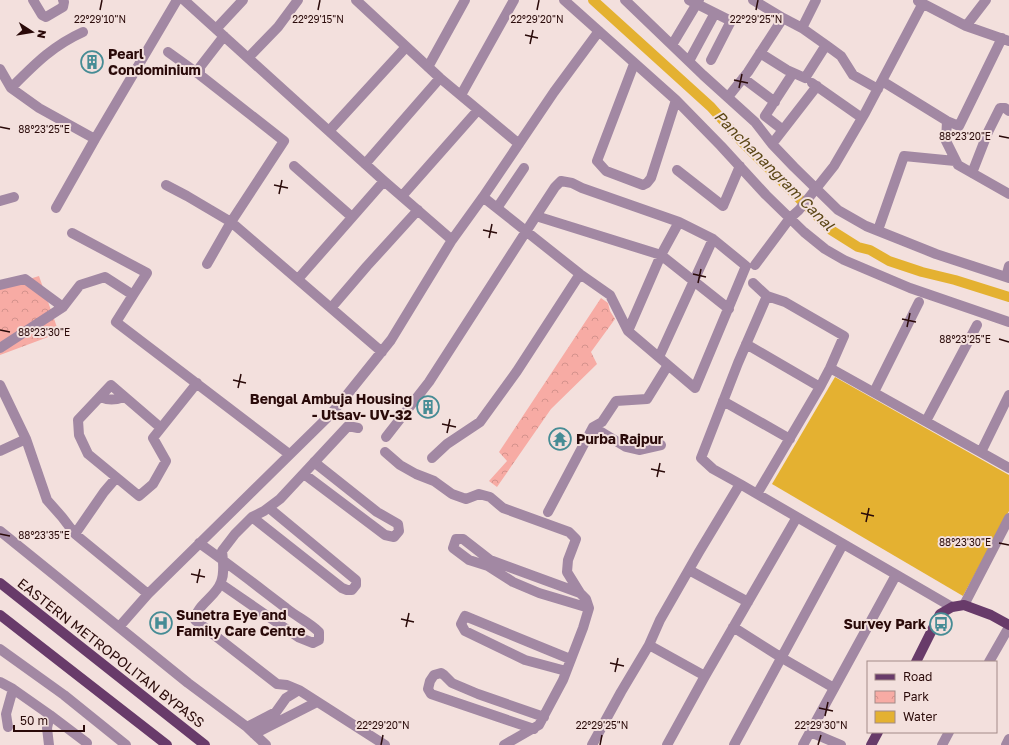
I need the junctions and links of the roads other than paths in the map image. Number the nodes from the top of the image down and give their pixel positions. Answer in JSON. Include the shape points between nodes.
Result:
{"nodes":[{"id":1,"x":33,"y":0,"type":"edge"},
{"id":2,"x":63,"y":0,"type":"edge"},
{"id":3,"x":178,"y":0,"type":"edge"},
{"id":4,"x":184,"y":0,"type":"edge"},
{"id":5,"x":243,"y":0,"type":"edge"},
{"id":6,"x":298,"y":0,"type":"edge"},
{"id":7,"x":356,"y":0,"type":"edge"},
{"id":8,"x":465,"y":0,"type":"edge"},
{"id":9,"x":514,"y":0,"type":"edge"},
{"id":10,"x":564,"y":0,"type":"edge"},
{"id":11,"x":625,"y":0,"type":"edge"},
{"id":12,"x":753,"y":0,"type":"edge"},
{"id":13,"x":816,"y":0,"type":"edge"},
{"id":14,"x":986,"y":0,"type":"edge"},
{"id":15,"x":695,"y":1,"type":"edge"},
{"id":16,"x":920,"y":2,"type":"edge"},
{"id":17,"x":715,"y":13,"type":"junction"},
{"id":18,"x":783,"y":18,"type":"junction"},
{"id":19,"x":966,"y":26,"type":"junction"},
{"id":20,"x":802,"y":28,"type":"junction"},
{"id":21,"x":599,"y":31,"type":"junction"},
{"id":22,"x":83,"y":32,"type":"dead end"},
{"id":23,"x":220,"y":33,"type":"junction"},
{"id":24,"x":1006,"y":39,"type":"edge"},
{"id":25,"x":672,"y":45,"type":"junction"},
{"id":26,"x":826,"y":45,"type":"junction"},
{"id":27,"x":406,"y":47,"type":"junction"},
{"id":28,"x":168,"y":52,"type":"dead end"},
{"id":29,"x":760,"y":53,"type":"junction"},
{"id":30,"x":248,"y":58,"type":"junction"},
{"id":31,"x":711,"y":60,"type":"dead end"},
{"id":32,"x":689,"y":61,"type":"junction"},
{"id":33,"x":634,"y":64,"type":"junction"},
{"id":34,"x":428,"y":67,"type":"junction"},
{"id":35,"x":0,"y":69,"type":"edge"},
{"id":36,"x":794,"y":73,"type":"junction"},
{"id":37,"x":200,"y":75,"type":"junction"},
{"id":38,"x":440,"y":78,"type":"junction"},
{"id":39,"x":743,"y":78,"type":"junction"},
{"id":40,"x":805,"y":78,"type":"junction"},
{"id":41,"x":880,"y":85,"type":"junction"},
{"id":42,"x":817,"y":86,"type":"junction"},
{"id":43,"x":11,"y":88,"type":"junction"},
{"id":44,"x":461,"y":95,"type":"junction"},
{"id":45,"x":728,"y":97,"type":"junction"},
{"id":46,"x":676,"y":100,"type":"junction"},
{"id":47,"x":775,"y":102,"type":"junction"},
{"id":48,"x":478,"y":110,"type":"junction"},
{"id":49,"x":1009,"y":111,"type":"edge"},
{"id":50,"x":862,"y":118,"type":"junction"},
{"id":51,"x":947,"y":121,"type":"junction"},
{"id":52,"x":784,"y":130,"type":"junction"},
{"id":53,"x":329,"y":131,"type":"junction"},
{"id":54,"x":95,"y":139,"type":"junction"},
{"id":55,"x":519,"y":144,"type":"junction"},
{"id":56,"x":772,"y":144,"type":"junction"},
{"id":57,"x":955,"y":161,"type":"junction"},
{"id":58,"x":365,"y":164,"type":"junction"},
{"id":59,"x":294,"y":166,"type":"dead end"},
{"id":60,"x":740,"y":166,"type":"junction"},
{"id":61,"x":524,"y":168,"type":"dead end"},
{"id":62,"x":677,"y":170,"type":"dead end"},
{"id":63,"x":972,"y":174,"type":"junction"},
{"id":64,"x":384,"y":181,"type":"junction"},
{"id":65,"x":166,"y":185,"type":"dead end"},
{"id":66,"x":814,"y":192,"type":"junction"},
{"id":67,"x":1009,"y":194,"type":"edge"},
{"id":68,"x":402,"y":196,"type":"junction"},
{"id":69,"x":14,"y":197,"type":"dead end"},
{"id":70,"x":483,"y":197,"type":"junction"},
{"id":71,"x":0,"y":201,"type":"edge"},
{"id":72,"x":56,"y":208,"type":"dead end"},
{"id":73,"x":497,"y":208,"type":"junction"},
{"id":74,"x":418,"y":210,"type":"junction"},
{"id":75,"x":536,"y":216,"type":"junction"},
{"id":76,"x":352,"y":217,"type":"junction"},
{"id":77,"x":790,"y":218,"type":"junction"},
{"id":78,"x":231,"y":222,"type":"junction"},
{"id":79,"x":679,"y":222,"type":"junction"},
{"id":80,"x":878,"y":230,"type":"junction"},
{"id":81,"x":526,"y":231,"type":"junction"},
{"id":82,"x":72,"y":233,"type":"dead end"},
{"id":83,"x":713,"y":239,"type":"junction"},
{"id":84,"x":452,"y":240,"type":"junction"},
{"id":85,"x":661,"y":255,"type":"junction"},
{"id":86,"x":207,"y":264,"type":"dead end"},
{"id":87,"x":755,"y":265,"type":"dead end"},
{"id":88,"x":1009,"y":266,"type":"edge"},
{"id":89,"x":580,"y":274,"type":"junction"},
{"id":90,"x":1007,"y":277,"type":"edge"},
{"id":91,"x":298,"y":279,"type":"junction"},
{"id":92,"x":694,"y":280,"type":"junction"},
{"id":93,"x":754,"y":283,"type":"dead end"},
{"id":94,"x":0,"y":285,"type":"edge"},
{"id":95,"x":133,"y":295,"type":"junction"},
{"id":96,"x":767,"y":296,"type":"junction"},
{"id":97,"x":919,"y":302,"type":"dead end"},
{"id":98,"x":63,"y":307,"type":"junction"},
{"id":99,"x":331,"y":308,"type":"junction"},
{"id":100,"x":729,"y":309,"type":"junction"},
{"id":101,"x":1009,"y":322,"type":"edge"},
{"id":102,"x":977,"y":325,"type":"dead end"},
{"id":103,"x":628,"y":331,"type":"junction"},
{"id":104,"x":746,"y":344,"type":"junction"},
{"id":105,"x":0,"y":348,"type":"edge"},
{"id":106,"x":382,"y":352,"type":"junction"},
{"id":107,"x":659,"y":357,"type":"junction"},
{"id":108,"x":668,"y":365,"type":"junction"},
{"id":109,"x":830,"y":368,"type":"junction"},
{"id":110,"x":197,"y":382,"type":"junction"},
{"id":111,"x":0,"y":385,"type":"edge"},
{"id":112,"x":820,"y":387,"type":"junction"},
{"id":113,"x":874,"y":392,"type":"junction"},
{"id":114,"x":1009,"y":395,"type":"edge"},
{"id":115,"x":100,"y":397,"type":"junction"},
{"id":116,"x":124,"y":397,"type":"junction"},
{"id":117,"x":723,"y":401,"type":"junction"},
{"id":118,"x":926,"y":421,"type":"junction"},
{"id":119,"x":593,"y":427,"type":"junction"},
{"id":120,"x":161,"y":428,"type":"junction"},
{"id":121,"x":358,"y":428,"type":"dead end"},
{"id":122,"x":386,"y":437,"type":"dead end"},
{"id":123,"x":26,"y":439,"type":"junction"},
{"id":124,"x":790,"y":439,"type":"junction"},
{"id":125,"x":661,"y":445,"type":"dead end"},
{"id":126,"x":0,"y":451,"type":"edge"},
{"id":127,"x":386,"y":452,"type":"dead end"},
{"id":128,"x":981,"y":452,"type":"junction"},
{"id":129,"x":290,"y":454,"type":"junction"},
{"id":130,"x":432,"y":458,"type":"dead end"},
{"id":131,"x":314,"y":462,"type":"junction"},
{"id":132,"x":1009,"y":468,"type":"edge"},
{"id":133,"x":304,"y":474,"type":"junction"},
{"id":134,"x":116,"y":478,"type":"junction"},
{"id":135,"x":740,"y":484,"type":"junction"},
{"id":136,"x":757,"y":494,"type":"junction"},
{"id":137,"x":269,"y":508,"type":"junction"},
{"id":138,"x":548,"y":512,"type":"dead end"},
{"id":139,"x":252,"y":517,"type":"junction"},
{"id":140,"x":797,"y":517,"type":"junction"},
{"id":141,"x":1009,"y":518,"type":"edge"},
{"id":142,"x":0,"y":531,"type":"edge"},
{"id":143,"x":75,"y":534,"type":"junction"},
{"id":144,"x":199,"y":543,"type":"junction"},
{"id":145,"x":843,"y":544,"type":"junction"},
{"id":146,"x":223,"y":560,"type":"junction"},
{"id":147,"x":689,"y":570,"type":"junction"},
{"id":148,"x":896,"y":575,"type":"junction"},
{"id":149,"x":0,"y":583,"type":"edge"},
{"id":150,"x":221,"y":584,"type":"junction"},
{"id":151,"x":580,"y":593,"type":"junction"},
{"id":152,"x":148,"y":594,"type":"junction"},
{"id":153,"x":748,"y":602,"type":"junction"},
{"id":154,"x":964,"y":606,"type":"junction"},
{"id":155,"x":952,"y":607,"type":"junction"},
{"id":156,"x":589,"y":608,"type":"junction"},
{"id":157,"x":0,"y":614,"type":"edge"},
{"id":158,"x":1009,"y":626,"type":"edge"},
{"id":159,"x":119,"y":627,"type":"junction"},
{"id":160,"x":733,"y":627,"type":"junction"},
{"id":161,"x":649,"y":645,"type":"junction"},
{"id":162,"x":0,"y":649,"type":"edge"},
{"id":163,"x":782,"y":658,"type":"junction"},
{"id":164,"x":570,"y":659,"type":"junction"},
{"id":165,"x":916,"y":661,"type":"edge"},
{"id":166,"x":990,"y":661,"type":"edge"},
{"id":167,"x":566,"y":671,"type":"junction"},
{"id":168,"x":705,"y":676,"type":"junction"},
{"id":169,"x":0,"y":682,"type":"edge"},
{"id":170,"x":834,"y":688,"type":"junction"},
{"id":171,"x":12,"y":689,"type":"junction"},
{"id":172,"x":299,"y":690,"type":"junction"},
{"id":173,"x":317,"y":702,"type":"junction"},
{"id":174,"x":50,"y":715,"type":"junction"},
{"id":175,"x":544,"y":717,"type":"junction"},
{"id":176,"x":8,"y":727,"type":"dead end"},
{"id":177,"x":534,"y":728,"type":"junction"},
{"id":178,"x":251,"y":730,"type":"junction"},
{"id":179,"x":810,"y":732,"type":"junction"},
{"id":180,"x":877,"y":733,"type":"edge"},
{"id":181,"x":948,"y":733,"type":"edge"},
{"id":182,"x":1009,"y":739,"type":"edge"},
{"id":183,"x":87,"y":744,"type":"edge"},
{"id":184,"x":49,"y":745,"type":"edge"},
{"id":185,"x":126,"y":745,"type":"edge"},
{"id":186,"x":167,"y":745,"type":"edge"},
{"id":187,"x":205,"y":745,"type":"edge"},
{"id":188,"x":266,"y":745,"type":"edge"},
{"id":189,"x":385,"y":745,"type":"edge"},
{"id":190,"x":504,"y":745,"type":"edge"},
{"id":191,"x":592,"y":745,"type":"edge"},
{"id":192,"x":667,"y":745,"type":"edge"},
{"id":193,"x":734,"y":745,"type":"edge"},
{"id":194,"x":803,"y":745,"type":"edge"},
{"id":195,"x":841,"y":745,"type":"edge"},
{"id":196,"x":871,"y":745,"type":"edge"},
{"id":197,"x":942,"y":745,"type":"edge"},
{"id":198,"x":1006,"y":745,"type":"edge"}],
"edges":[{"from":1,"to":2,"type":"street","via":[[46,17],[63,7]]},
{"from":3,"to":54,"type":"street"},
{"from":4,"to":23,"type":"street"},
{"from":5,"to":23,"type":"street"},
{"from":6,"to":30,"type":"street","via":[[278,27]]},
{"from":7,"to":27,"type":"street"},
{"from":8,"to":34,"type":"street"},
{"from":9,"to":44,"type":"street"},
{"from":10,"to":21,"type":"street"},
{"from":11,"to":25,"type":"street"},
{"from":12,"to":18,"type":"street"},
{"from":13,"to":20,"type":"street"},
{"from":14,"to":19,"type":"street"},
{"from":15,"to":17,"type":"street"},
{"from":15,"to":25,"type":"street"},
{"from":16,"to":19,"type":"street"},
{"from":16,"to":41,"type":"street"},
{"from":17,"to":31,"type":"street","via":[[731,21]]},
{"from":17,"to":32,"type":"street"},
{"from":18,"to":20,"type":"street"},
{"from":18,"to":29,"type":"street"},
{"from":19,"to":24,"type":"street"},
{"from":20,"to":26,"type":"street"},
{"from":21,"to":33,"type":"street"},
{"from":21,"to":55,"type":"street"},
{"from":22,"to":43,"type":"street","via":[[65,40]]},
{"from":23,"to":30,"type":"street"},
{"from":23,"to":37,"type":"street","via":[[200,67]]},
{"from":24,"to":51,"type":"street","via":[[959,126]]},
{"from":25,"to":32,"type":"street"},
{"from":26,"to":40,"type":"street"},
{"from":26,"to":41,"type":"street","via":[[841,56],[854,75]]},
{"from":27,"to":34,"type":"street"},
{"from":27,"to":53,"type":"street"},
{"from":28,"to":37,"type":"street"},
{"from":29,"to":36,"type":"street"},
{"from":29,"to":39,"type":"street"},
{"from":30,"to":53,"type":"street"},
{"from":32,"to":45,"type":"street"},
{"from":33,"to":46,"type":"street"},
{"from":33,"to":46,"type":"street","via":[[597,161],[606,171],[643,185],[648,183]]},
{"from":34,"to":38,"type":"street"},
{"from":35,"to":43,"type":"street"},
{"from":36,"to":40,"type":"street"},
{"from":36,"to":47,"type":"street"},
{"from":37,"to":78,"type":"street","via":[[284,141]]},
{"from":38,"to":44,"type":"street"},
{"from":38,"to":58,"type":"street"},
{"from":39,"to":45,"type":"street"},
{"from":39,"to":47,"type":"street"},
{"from":40,"to":42,"type":"street"},
{"from":41,"to":50,"type":"street"},
{"from":41,"to":51,"type":"street"},
{"from":42,"to":50,"type":"street"},
{"from":42,"to":52,"type":"street"},
{"from":43,"to":54,"type":"street","via":[[39,108]]},
{"from":44,"to":48,"type":"street"},
{"from":45,"to":56,"type":"street","via":[[755,122]]},
{"from":46,"to":60,"type":"street"},
{"from":47,"to":52,"type":"street","via":[[766,116]]},
{"from":48,"to":55,"type":"street"},
{"from":48,"to":68,"type":"street"},
{"from":49,"to":63,"type":"street","via":[[1000,108]]},
{"from":50,"to":66,"type":"street","via":[[834,166]]},
{"from":51,"to":57,"type":"street","via":[[946,141]]},
{"from":52,"to":56,"type":"street"},
{"from":53,"to":58,"type":"street"},
{"from":54,"to":72,"type":"street"},
{"from":55,"to":70,"type":"street"},
{"from":56,"to":66,"type":"street"},
{"from":57,"to":63,"type":"street","via":[[958,166]]},
{"from":57,"to":80,"type":"street","via":[[904,156]]},
{"from":58,"to":64,"type":"street"},
{"from":59,"to":76,"type":"street"},
{"from":60,"to":62,"type":"street","via":[[723,206]]},
{"from":60,"to":77,"type":"street"},
{"from":61,"to":73,"type":"street"},
{"from":63,"to":67,"type":"street"},
{"from":64,"to":68,"type":"street"},
{"from":64,"to":76,"type":"street"},
{"from":65,"to":78,"type":"street"},
{"from":66,"to":77,"type":"street"},
{"from":66,"to":80,"type":"street","via":[[838,210]]},
{"from":68,"to":74,"type":"street"},
{"from":69,"to":71,"type":"street"},
{"from":70,"to":73,"type":"street"},
{"from":70,"to":84,"type":"street"},
{"from":73,"to":81,"type":"street"},
{"from":74,"to":84,"type":"street"},
{"from":74,"to":99,"type":"street"},
{"from":75,"to":79,"type":"street","via":[[561,181]]},
{"from":75,"to":81,"type":"street"},
{"from":75,"to":85,"type":"street"},
{"from":76,"to":91,"type":"street"},
{"from":77,"to":87,"type":"street"},
{"from":77,"to":101,"type":"street","via":[[825,249],[844,260],[910,288]]},
{"from":78,"to":86,"type":"street"},
{"from":78,"to":91,"type":"street"},
{"from":79,"to":83,"type":"street"},
{"from":79,"to":85,"type":"street"},
{"from":80,"to":90,"type":"street","via":[[936,254]]},
{"from":81,"to":89,"type":"street"},
{"from":81,"to":122,"type":"street","via":[[428,382]]},
{"from":82,"to":95,"type":"street","via":[[147,273]]},
{"from":83,"to":92,"type":"street"},
{"from":83,"to":100,"type":"street","via":[[746,266]]},
{"from":84,"to":106,"type":"street"},
{"from":85,"to":92,"type":"street"},
{"from":85,"to":103,"type":"street"},
{"from":88,"to":90,"type":"street"},
{"from":89,"to":103,"type":"street","via":[[610,295]]},
{"from":89,"to":130,"type":"street","via":[[517,371],[480,422],[447,444]]},
{"from":91,"to":99,"type":"street"},
{"from":92,"to":100,"type":"street"},
{"from":92,"to":107,"type":"street"},
{"from":93,"to":96,"type":"street"},
{"from":94,"to":98,"type":"street","via":[[25,279]]},
{"from":95,"to":98,"type":"street","via":[[105,277],[80,285]]},
{"from":95,"to":110,"type":"street","via":[[116,322]]},
{"from":96,"to":104,"type":"street"},
{"from":96,"to":109,"type":"street","via":[[785,302],[844,336]]},
{"from":97,"to":113,"type":"street"},
{"from":98,"to":105,"type":"street"},
{"from":99,"to":106,"type":"street"},
{"from":100,"to":108,"type":"street","via":[[695,388]]},
{"from":102,"to":118,"type":"street"},
{"from":103,"to":107,"type":"street"},
{"from":104,"to":112,"type":"street"},
{"from":104,"to":117,"type":"street"},
{"from":106,"to":129,"type":"street","via":[[342,401]]},
{"from":107,"to":108,"type":"street"},
{"from":108,"to":119,"type":"street","via":[[647,399],[616,401],[602,422]]},
{"from":109,"to":112,"type":"street"},
{"from":109,"to":113,"type":"street"},
{"from":110,"to":120,"type":"street"},
{"from":110,"to":129,"type":"street"},
{"from":111,"to":123,"type":"street"},
{"from":112,"to":124,"type":"street"},
{"from":113,"to":118,"type":"street"},
{"from":114,"to":128,"type":"street"},
{"from":115,"to":116,"type":"street","via":[[115,400]]},
{"from":115,"to":116,"type":"street","via":[[111,385]]},
{"from":115,"to":134,"type":"street","via":[[78,420],[79,435],[88,454]]},
{"from":116,"to":120,"type":"street"},
{"from":117,"to":124,"type":"street"},
{"from":117,"to":135,"type":"street","via":[[701,458],[713,469]]},
{"from":118,"to":128,"type":"street"},
{"from":119,"to":125,"type":"street","via":[[626,447],[639,450]]},
{"from":119,"to":138,"type":"street"},
{"from":120,"to":134,"type":"street","via":[[153,438],[166,461],[153,484],[139,496]]},
{"from":121,"to":131,"type":"street","via":[[348,426]]},
{"from":123,"to":126,"type":"street"},
{"from":123,"to":143,"type":"street","via":[[47,500]]},
{"from":124,"to":136,"type":"street"},
{"from":127,"to":151,"type":"street","via":[[400,465],[434,481],[452,494],[466,499],[479,494],[490,497],[503,508],[569,532],[576,539],[568,560],[567,572]]},
{"from":128,"to":132,"type":"street"},
{"from":129,"to":144,"type":"street"},
{"from":131,"to":133,"type":"street"},
{"from":131,"to":133,"type":"street","via":[[377,512],[398,524],[399,531],[394,537],[385,535]]},
{"from":133,"to":137,"type":"street"},
{"from":134,"to":143,"type":"street"},
{"from":135,"to":136,"type":"street"},
{"from":135,"to":147,"type":"street"},
{"from":136,"to":140,"type":"street"},
{"from":137,"to":139,"type":"street"},
{"from":137,"to":139,"type":"street","via":[[356,580],[352,590],[342,588]]},
{"from":139,"to":146,"type":"street","via":[[222,551]]},
{"from":140,"to":145,"type":"street"},
{"from":140,"to":153,"type":"street"},
{"from":141,"to":154,"type":"street"},
{"from":142,"to":159,"type":"street"},
{"from":143,"to":152,"type":"street"},
{"from":144,"to":146,"type":"street"},
{"from":144,"to":152,"type":"street"},
{"from":145,"to":148,"type":"street"},
{"from":145,"to":163,"type":"street"},
{"from":146,"to":150,"type":"street"},
{"from":146,"to":150,"type":"street","via":[[314,627],[319,632],[319,640],[313,643],[298,637]]},
{"from":147,"to":153,"type":"street"},
{"from":147,"to":161,"type":"street","via":[[660,620]]},
{"from":148,"to":155,"type":"street"},
{"from":148,"to":170,"type":"street"},
{"from":149,"to":187,"type":"main road","name":"EASTERN METROPOLITAN BYPASS"},
{"from":150,"to":172,"type":"street","via":[[196,614],[195,620],[277,684]]},
{"from":151,"to":156,"type":"street","via":[[586,599]]},
{"from":151,"to":156,"type":"street","via":[[490,560],[463,539],[456,539],[453,548],[469,560],[488,566],[513,582]]},
{"from":152,"to":159,"type":"street"},
{"from":153,"to":160,"type":"street"},
{"from":154,"to":155,"type":"main road"},
{"from":154,"to":158,"type":"main road","via":[[991,615]]},
{"from":155,"to":165,"type":"main road","via":[[940,614]]},
{"from":156,"to":164,"type":"street"},
{"from":157,"to":186,"type":"main road"},
{"from":158,"to":166,"type":"street"},
{"from":159,"to":178,"type":"street"},
{"from":160,"to":163,"type":"street"},
{"from":160,"to":168,"type":"street"},
{"from":161,"to":168,"type":"street"},
{"from":161,"to":191,"type":"street"},
{"from":162,"to":185,"type":"street","via":[[64,694]]},
{"from":163,"to":170,"type":"street"},
{"from":163,"to":193,"type":"street"},
{"from":164,"to":167,"type":"street"},
{"from":164,"to":167,"type":"street","via":[[465,616],[461,624],[465,631],[525,660]]},
{"from":167,"to":175,"type":"street"},
{"from":168,"to":192,"type":"street"},
{"from":169,"to":171,"type":"street"},
{"from":170,"to":179,"type":"street"},
{"from":171,"to":174,"type":"street"},
{"from":171,"to":176,"type":"street","via":[[6,714]]},
{"from":172,"to":173,"type":"street"},
{"from":172,"to":178,"type":"street","via":[[286,698],[276,712]]},
{"from":173,"to":178,"type":"street"},
{"from":173,"to":189,"type":"street"},
{"from":174,"to":183,"type":"street"},
{"from":174,"to":184,"type":"street","via":[[46,728]]},
{"from":175,"to":177,"type":"street"},
{"from":175,"to":177,"type":"street","via":[[452,683],[441,673],[434,675],[430,681],[428,689],[431,694]]},
{"from":177,"to":190,"type":"street"},
{"from":178,"to":188,"type":"street"},
{"from":179,"to":194,"type":"street"},
{"from":179,"to":195,"type":"street"},
{"from":180,"to":196,"type":"main road"},
{"from":181,"to":197,"type":"street"},
{"from":182,"to":198,"type":"street"}]}
